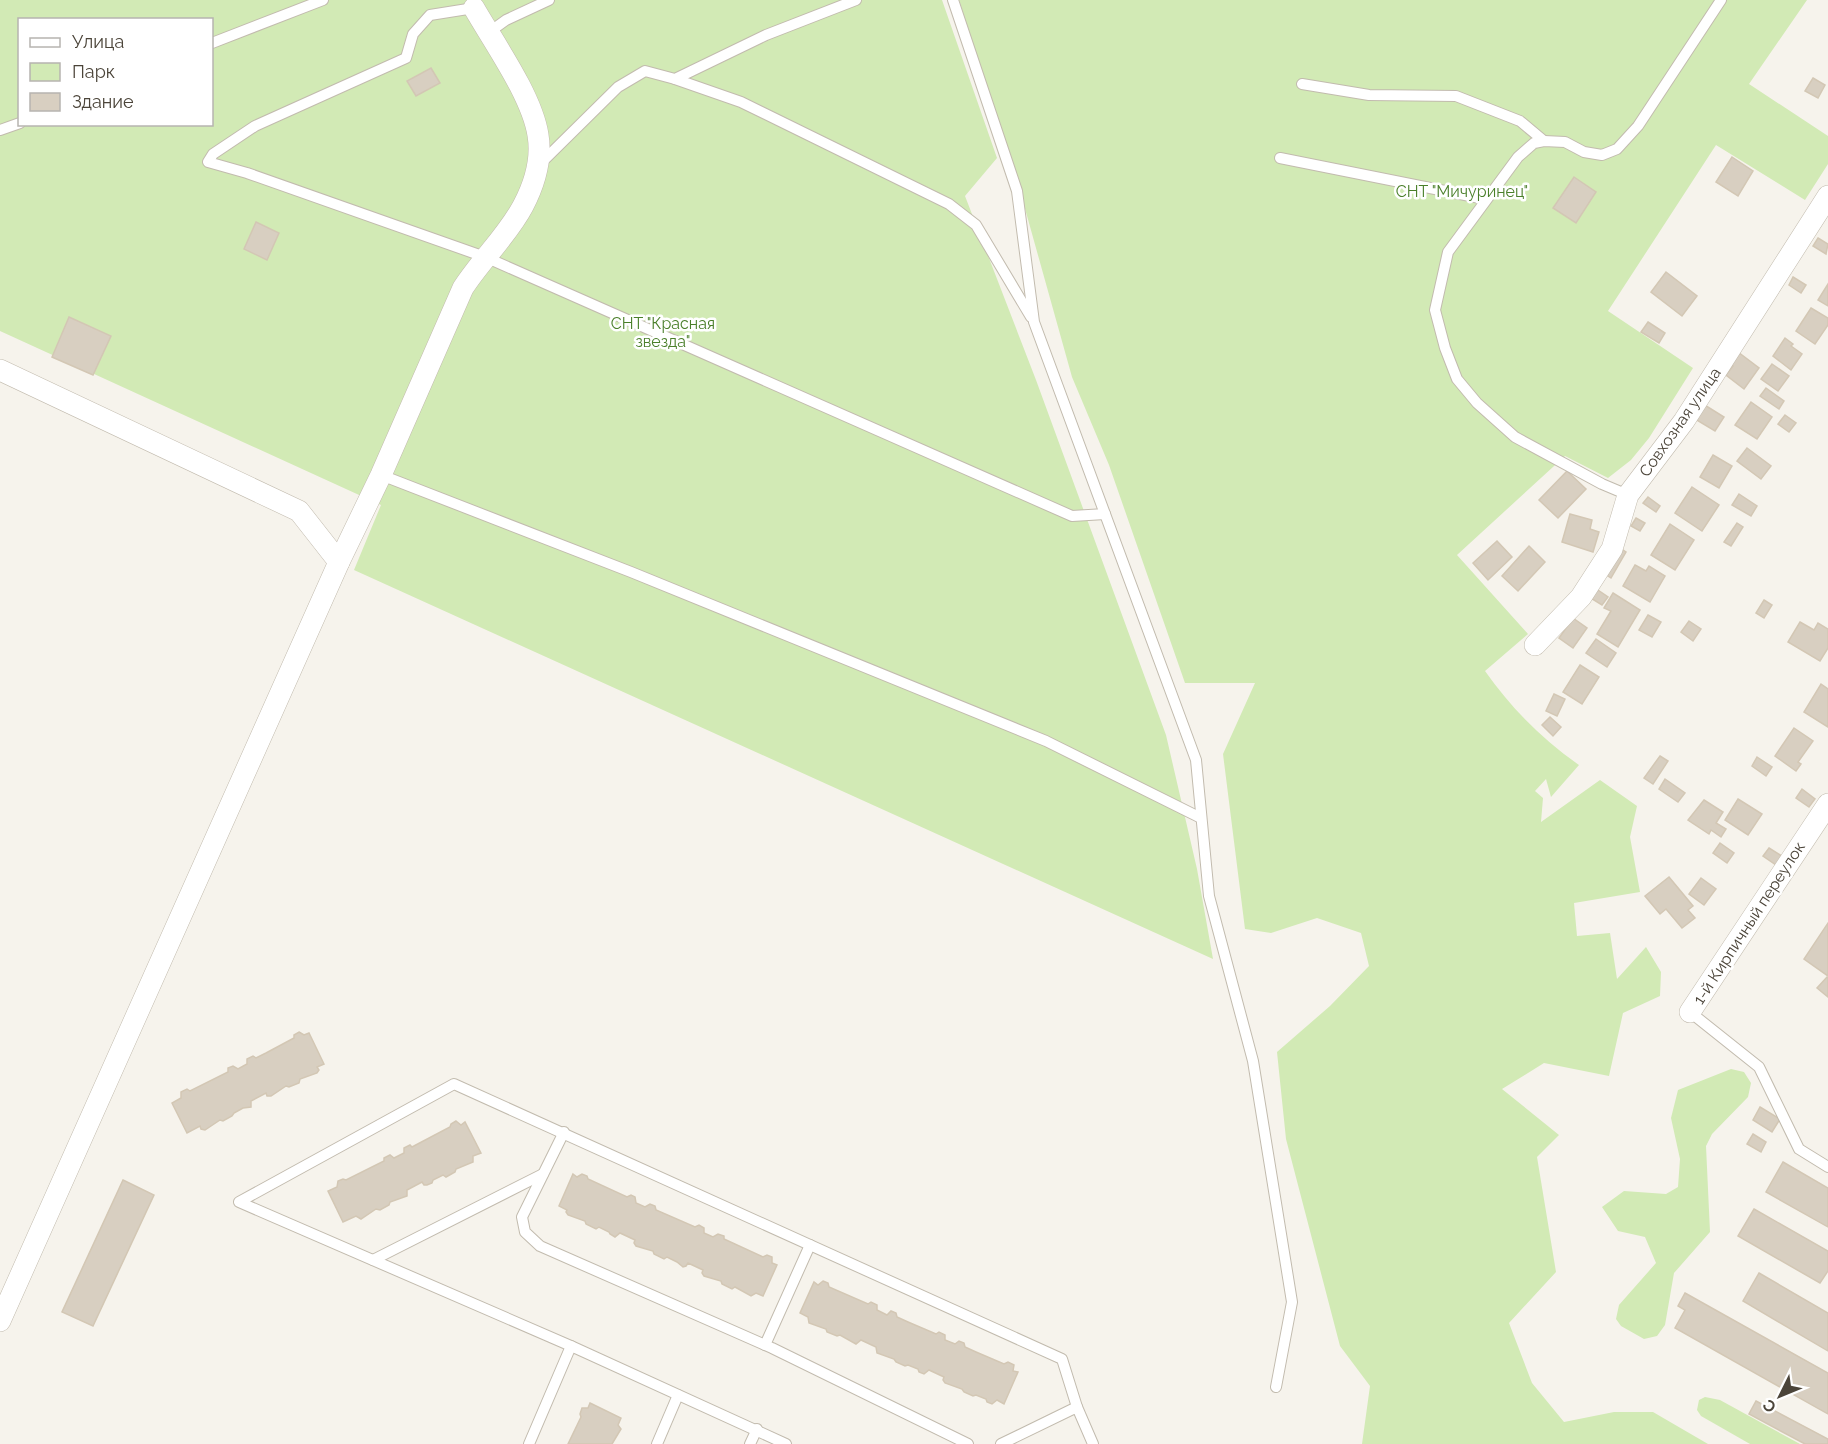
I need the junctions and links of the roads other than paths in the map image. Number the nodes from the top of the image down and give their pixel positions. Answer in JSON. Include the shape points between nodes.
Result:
{"nodes":[{"id":1,"x":323,"y":0,"type":"edge"},
{"id":2,"x":549,"y":0,"type":"edge"},
{"id":3,"x":856,"y":0,"type":"edge"},
{"id":4,"x":953,"y":0,"type":"edge"},
{"id":5,"x":1721,"y":0,"type":"edge"},
{"id":6,"x":474,"y":8,"type":"joint"},
{"id":7,"x":488,"y":33,"type":"junction"},
{"id":8,"x":213,"y":43,"type":"edge"},
{"id":9,"x":675,"y":80,"type":"junction"},
{"id":10,"x":1302,"y":84,"type":"dead end"},
{"id":11,"x":18,"y":124,"type":"edge"},
{"id":12,"x":0,"y":130,"type":"edge"},
{"id":13,"x":1544,"y":141,"type":"junction"},
{"id":14,"x":1280,"y":158,"type":"dead end"},
{"id":15,"x":538,"y":167,"type":"junction"},
{"id":16,"x":1828,"y":196,"type":"edge"},
{"id":17,"x":1485,"y":200,"type":"junction"},
{"id":18,"x":485,"y":257,"type":"junction"},
{"id":19,"x":1034,"y":322,"type":"junction"},
{"id":20,"x":0,"y":370,"type":"edge"},
{"id":21,"x":381,"y":476,"type":"junction"},
{"id":22,"x":1628,"y":495,"type":"junction"},
{"id":23,"x":1105,"y":514,"type":"junction"},
{"id":24,"x":339,"y":562,"type":"junction"},
{"id":25,"x":1535,"y":645,"type":"dead end"},
{"id":26,"x":1828,"y":804,"type":"edge"},
{"id":27,"x":1202,"y":818,"type":"junction"},
{"id":28,"x":1690,"y":1012,"type":"joint"},
{"id":29,"x":564,"y":1132,"type":"junction"},
{"id":30,"x":1828,"y":1167,"type":"edge"},
{"id":31,"x":543,"y":1174,"type":"junction"},
{"id":32,"x":810,"y":1245,"type":"junction"},
{"id":33,"x":373,"y":1260,"type":"junction"},
{"id":34,"x":0,"y":1320,"type":"edge"},
{"id":35,"x":765,"y":1345,"type":"junction"},
{"id":36,"x":571,"y":1346,"type":"junction"},
{"id":37,"x":1276,"y":1388,"type":"dead end"},
{"id":38,"x":678,"y":1395,"type":"junction"},
{"id":39,"x":1077,"y":1407,"type":"junction"},
{"id":40,"x":756,"y":1429,"type":"junction"},
{"id":41,"x":529,"y":1444,"type":"edge"},
{"id":42,"x":657,"y":1444,"type":"edge"},
{"id":43,"x":750,"y":1444,"type":"edge"},
{"id":44,"x":786,"y":1444,"type":"edge"},
{"id":45,"x":968,"y":1444,"type":"edge"},
{"id":46,"x":1001,"y":1444,"type":"edge"},
{"id":47,"x":1094,"y":1444,"type":"edge"}],
"edges":[{"from":1,"to":8,"type":"lane"},
{"from":2,"to":7,"type":"lane"},
{"from":3,"to":9,"type":"lane","via":[[765,34]]},
{"from":4,"to":19,"type":"lane","via":[[1017,191]]},
{"from":5,"to":13,"type":"lane","via":[[1638,126],[1617,149],[1602,155],[1584,152],[1565,142]]},
{"from":6,"to":7,"type":"street"},
{"from":6,"to":18,"type":"lane","via":[[430,15],[412,34],[406,58],[255,126],[213,154],[208,162]]},
{"from":7,"to":15,"type":"street","via":[[525,95],[538,135]]},
{"from":9,"to":15,"type":"lane","via":[[645,71],[618,87]]},
{"from":9,"to":19,"type":"lane","via":[[741,102],[949,204],[976,225]]},
{"from":10,"to":13,"type":"lane","via":[[1368,95],[1456,96],[1520,121]]},
{"from":11,"to":12,"type":"lane"},
{"from":13,"to":17,"type":"lane","via":[[1534,143],[1518,156]]},
{"from":14,"to":17,"type":"lane"},
{"from":15,"to":18,"type":"street","via":[[523,206]]},
{"from":16,"to":22,"type":"street","name":"Совхозная улица","via":[[1684,421]]},
{"from":17,"to":22,"type":"lane","via":[[1448,252],[1435,310],[1457,379],[1515,437]]},
{"from":18,"to":21,"type":"street","via":[[463,288]]},
{"from":18,"to":23,"type":"lane","via":[[1072,516]]},
{"from":19,"to":23,"type":"lane"},
{"from":20,"to":24,"type":"street","via":[[299,511]]},
{"from":21,"to":24,"type":"street"},
{"from":21,"to":27,"type":"lane","via":[[1046,741]]},
{"from":22,"to":25,"type":"street","name":"Совхозная улица","via":[[1612,549],[1581,597]]},
{"from":23,"to":27,"type":"lane","via":[[1196,760]]},
{"from":24,"to":34,"type":"street"},
{"from":26,"to":28,"type":"street","name":"1-й Кирпичный переулок"},
{"from":27,"to":37,"type":"lane","via":[[1209,896],[1252,1061],[1292,1302]]},
{"from":28,"to":30,"type":"lane","via":[[1759,1067],[1799,1149]]},
{"from":29,"to":31,"type":"lane"},
{"from":29,"to":32,"type":"lane"},
{"from":29,"to":33,"type":"lane","via":[[454,1084],[239,1202]]},
{"from":31,"to":33,"type":"lane"},
{"from":31,"to":35,"type":"lane","via":[[522,1217],[525,1232],[540,1246]]},
{"from":32,"to":35,"type":"lane"},
{"from":32,"to":39,"type":"lane","via":[[1062,1359]]},
{"from":33,"to":36,"type":"lane"},
{"from":35,"to":45,"type":"lane"},
{"from":36,"to":38,"type":"lane"},
{"from":36,"to":41,"type":"lane"},
{"from":38,"to":40,"type":"lane"},
{"from":38,"to":42,"type":"lane"},
{"from":39,"to":46,"type":"lane"},
{"from":39,"to":47,"type":"lane"},
{"from":40,"to":43,"type":"lane"},
{"from":40,"to":44,"type":"lane"}]}
